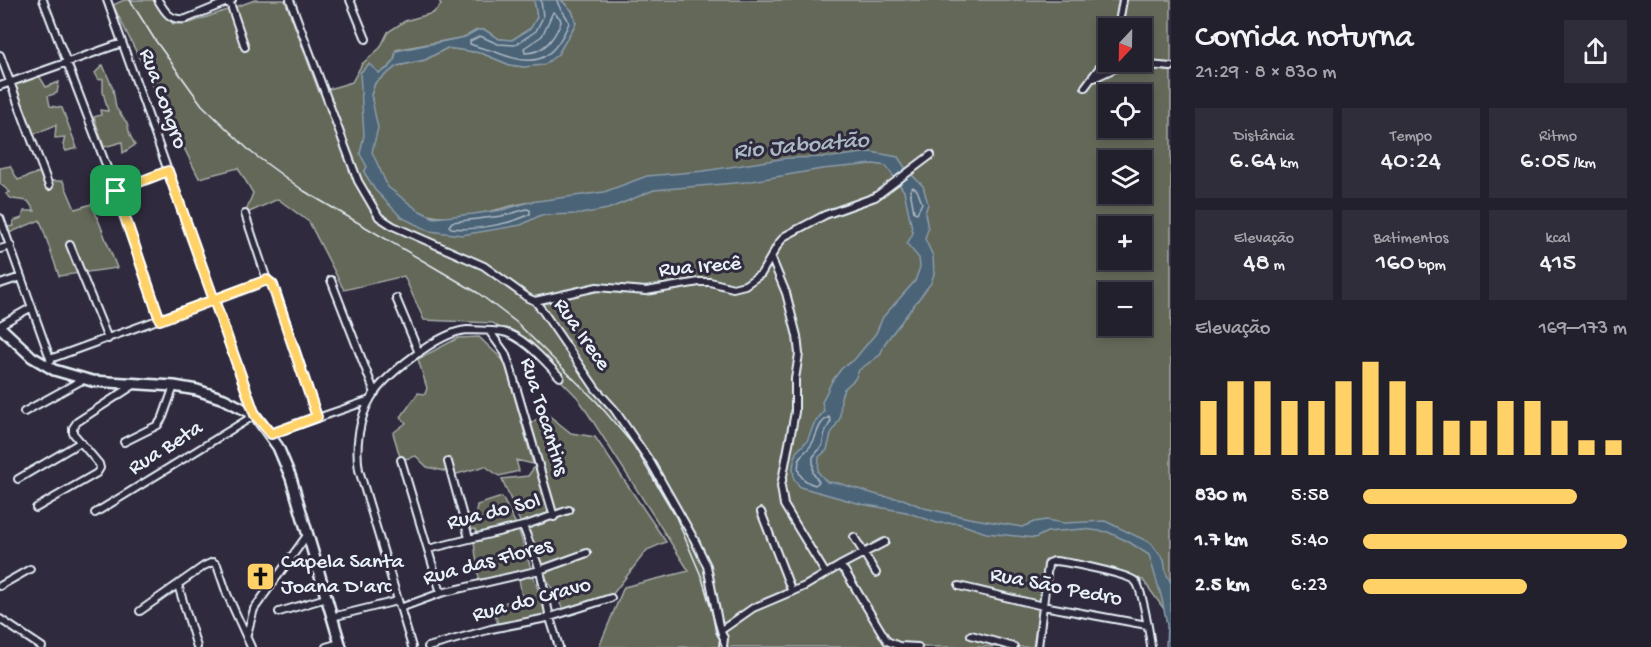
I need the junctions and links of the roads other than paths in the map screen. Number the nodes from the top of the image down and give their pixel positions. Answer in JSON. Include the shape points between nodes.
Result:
{"nodes":[{"id":1,"x":44,"y":0,"type":"edge"},
{"id":2,"x":118,"y":0,"type":"edge"},
{"id":3,"x":158,"y":0,"type":"edge"},
{"id":4,"x":230,"y":0,"type":"edge"},
{"id":5,"x":290,"y":0,"type":"edge"},
{"id":6,"x":350,"y":0,"type":"edge"},
{"id":7,"x":1123,"y":0,"type":"edge"},
{"id":8,"x":109,"y":2,"type":"edge"},
{"id":9,"x":1120,"y":18,"type":"edge"},
{"id":10,"x":366,"y":39,"type":"dead end"},
{"id":11,"x":122,"y":43,"type":"junction"},
{"id":12,"x":245,"y":47,"type":"dead end"},
{"id":13,"x":0,"y":55,"type":"edge"},
{"id":14,"x":66,"y":63,"type":"junction"},
{"id":15,"x":1171,"y":67,"type":"edge"},
{"id":16,"x":1098,"y":72,"type":"edge"},
{"id":17,"x":1094,"y":78,"type":"junction"},
{"id":18,"x":10,"y":82,"type":"junction"},
{"id":19,"x":0,"y":86,"type":"edge"},
{"id":20,"x":1086,"y":87,"type":"dead end"},
{"id":21,"x":931,"y":155,"type":"dead end"},
{"id":22,"x":168,"y":171,"type":"junction"},
{"id":23,"x":49,"y":186,"type":"dead end"},
{"id":24,"x":116,"y":191,"type":"junction"},
{"id":25,"x":245,"y":213,"type":"dead end"},
{"id":26,"x":0,"y":218,"type":"edge"},
{"id":27,"x":70,"y":245,"type":"dead end"},
{"id":28,"x":11,"y":246,"type":"junction"},
{"id":29,"x":0,"y":249,"type":"edge"},
{"id":30,"x":771,"y":257,"type":"junction"},
{"id":31,"x":21,"y":276,"type":"junction"},
{"id":32,"x":267,"y":280,"type":"junction"},
{"id":33,"x":331,"y":280,"type":"dead end"},
{"id":34,"x":0,"y":284,"type":"edge"},
{"id":35,"x":396,"y":298,"type":"dead end"},
{"id":36,"x":216,"y":300,"type":"junction"},
{"id":37,"x":535,"y":301,"type":"junction"},
{"id":38,"x":32,"y":307,"type":"junction"},
{"id":39,"x":160,"y":320,"type":"junction"},
{"id":40,"x":1,"y":329,"type":"edge"},
{"id":41,"x":490,"y":332,"type":"junction"},
{"id":42,"x":108,"y":339,"type":"junction"},
{"id":43,"x":419,"y":353,"type":"junction"},
{"id":44,"x":50,"y":359,"type":"junction"},
{"id":45,"x":54,"y":370,"type":"junction"},
{"id":46,"x":560,"y":377,"type":"dead end"},
{"id":47,"x":84,"y":379,"type":"junction"},
{"id":48,"x":135,"y":385,"type":"junction"},
{"id":49,"x":174,"y":386,"type":"junction"},
{"id":50,"x":375,"y":393,"type":"junction"},
{"id":51,"x":370,"y":400,"type":"junction"},
{"id":52,"x":24,"y":412,"type":"dead end"},
{"id":53,"x":255,"y":415,"type":"junction"},
{"id":54,"x":317,"y":417,"type":"junction"},
{"id":55,"x":271,"y":434,"type":"junction"},
{"id":56,"x":81,"y":442,"type":"junction"},
{"id":57,"x":124,"y":442,"type":"dead end"},
{"id":58,"x":401,"y":460,"type":"dead end"},
{"id":59,"x":448,"y":462,"type":"dead end"},
{"id":60,"x":18,"y":480,"type":"dead end"},
{"id":61,"x":36,"y":508,"type":"dead end"},
{"id":62,"x":569,"y":510,"type":"dead end"},
{"id":63,"x":761,"y":512,"type":"dead end"},
{"id":64,"x":95,"y":513,"type":"dead end"},
{"id":65,"x":554,"y":517,"type":"junction"},
{"id":66,"x":523,"y":526,"type":"junction"},
{"id":67,"x":308,"y":533,"type":"junction"},
{"id":68,"x":854,"y":537,"type":"dead end"},
{"id":69,"x":469,"y":538,"type":"junction"},
{"id":70,"x":885,"y":542,"type":"dead end"},
{"id":71,"x":428,"y":549,"type":"junction"},
{"id":72,"x":587,"y":553,"type":"dead end"},
{"id":73,"x":863,"y":554,"type":"junction"},
{"id":74,"x":839,"y":566,"type":"junction"},
{"id":75,"x":30,"y":569,"type":"dead end"},
{"id":76,"x":540,"y":570,"type":"junction"},
{"id":77,"x":876,"y":573,"type":"dead end"},
{"id":78,"x":826,"y":574,"type":"junction"},
{"id":79,"x":178,"y":585,"type":"junction"},
{"id":80,"x":0,"y":586,"type":"edge"},
{"id":81,"x":959,"y":586,"type":"dead end"},
{"id":82,"x":792,"y":592,"type":"junction"},
{"id":83,"x":441,"y":593,"type":"junction"},
{"id":84,"x":326,"y":598,"type":"junction"},
{"id":85,"x":611,"y":598,"type":"dead end"},
{"id":86,"x":398,"y":604,"type":"junction"},
{"id":87,"x":1043,"y":606,"type":"junction"},
{"id":88,"x":140,"y":611,"type":"dead end"},
{"id":89,"x":279,"y":612,"type":"dead end"},
{"id":90,"x":332,"y":617,"type":"junction"},
{"id":91,"x":550,"y":618,"type":"junction"},
{"id":92,"x":0,"y":619,"type":"edge"},
{"id":93,"x":1147,"y":625,"type":"junction"},
{"id":94,"x":720,"y":631,"type":"junction"},
{"id":95,"x":971,"y":635,"type":"dead end"},
{"id":96,"x":246,"y":636,"type":"junction"},
{"id":97,"x":340,"y":645,"type":"edge"},
{"id":98,"x":42,"y":647,"type":"edge"},
{"id":99,"x":197,"y":647,"type":"edge"},
{"id":100,"x":251,"y":647,"type":"edge"},
{"id":101,"x":326,"y":647,"type":"edge"},
{"id":102,"x":412,"y":647,"type":"edge"},
{"id":103,"x":428,"y":647,"type":"edge"},
{"id":104,"x":559,"y":647,"type":"edge"},
{"id":105,"x":723,"y":647,"type":"edge"},
{"id":106,"x":918,"y":647,"type":"edge"},
{"id":107,"x":1014,"y":647,"type":"edge"},
{"id":108,"x":1038,"y":647,"type":"edge"},
{"id":109,"x":1151,"y":647,"type":"edge"}],
"edges":[{"from":1,"to":14,"type":"street"},
{"from":2,"to":8,"type":"street"},
{"from":3,"to":4,"type":"street","via":[[172,18],[186,19]]},
{"from":4,"to":12,"type":"street"},
{"from":5,"to":37,"type":"street","name":"Rua Irece","via":[[358,181],[379,217],[484,266]]},
{"from":6,"to":10,"type":"street"},
{"from":7,"to":9,"type":"street"},
{"from":8,"to":11,"type":"street","name":"Rua Congro"},
{"from":11,"to":14,"type":"street"},
{"from":11,"to":22,"type":"street","name":"Rua Congro"},
{"from":13,"to":18,"type":"street"},
{"from":14,"to":18,"type":"street"},
{"from":14,"to":24,"type":"street"},
{"from":15,"to":17,"type":"street","via":[[1126,63]]},
{"from":16,"to":17,"type":"street"},
{"from":17,"to":20,"type":"street"},
{"from":18,"to":19,"type":"street"},
{"from":18,"to":23,"type":"street"},
{"from":21,"to":30,"type":"street","name":"Rua Irecê","via":[[875,197],[794,230],[778,243]]},
{"from":22,"to":24,"type":"street"},
{"from":22,"to":36,"type":"street","name":"Rua Congro"},
{"from":24,"to":39,"type":"street"},
{"from":25,"to":32,"type":"street"},
{"from":26,"to":28,"type":"street"},
{"from":27,"to":42,"type":"street"},
{"from":28,"to":29,"type":"street"},
{"from":28,"to":31,"type":"street"},
{"from":30,"to":37,"type":"street","name":"Rua Irecê","via":[[762,274],[739,287],[699,282],[646,291],[597,287]]},
{"from":30,"to":78,"type":"street","via":[[786,293],[799,354],[795,412],[780,486],[784,505]]},
{"from":31,"to":34,"type":"street"},
{"from":31,"to":38,"type":"street"},
{"from":32,"to":36,"type":"street"},
{"from":32,"to":54,"type":"street","via":[[274,285]]},
{"from":33,"to":50,"type":"street"},
{"from":35,"to":43,"type":"street"},
{"from":36,"to":39,"type":"street"},
{"from":36,"to":53,"type":"street","name":"Rua Congro"},
{"from":37,"to":94,"type":"street","name":"Rua Irece","via":[[651,463],[694,539],[707,566]]},
{"from":38,"to":40,"type":"street"},
{"from":38,"to":44,"type":"street"},
{"from":39,"to":42,"type":"street"},
{"from":40,"to":45,"type":"main road","via":[[32,357]]},
{"from":41,"to":43,"type":"street","name":"Rua Tocantins","via":[[466,330],[452,334]]},
{"from":41,"to":46,"type":"street","name":"Rua Tocantins","via":[[512,335]]},
{"from":41,"to":65,"type":"street","name":"Rua Tocantins","via":[[510,366]]},
{"from":42,"to":44,"type":"street"},
{"from":43,"to":50,"type":"street","name":"Rua Tocantins"},
{"from":44,"to":45,"type":"street"},
{"from":45,"to":47,"type":"main road"},
{"from":47,"to":48,"type":"main road"},
{"from":47,"to":52,"type":"street"},
{"from":48,"to":49,"type":"main road"},
{"from":48,"to":56,"type":"street","via":[[77,422],[73,433]]},
{"from":49,"to":53,"type":"main road","via":[[224,399]]},
{"from":49,"to":57,"type":"street","via":[[158,425]]},
{"from":50,"to":51,"type":"street","name":"Rua Tocantins"},
{"from":51,"to":54,"type":"street"},
{"from":51,"to":86,"type":"street","name":"Rua Tocantins","via":[[358,441],[358,462]]},
{"from":53,"to":55,"type":"main road"},
{"from":53,"to":64,"type":"street","name":"Rua Beta"},
{"from":54,"to":55,"type":"street"},
{"from":55,"to":67,"type":"main road","via":[[291,478]]},
{"from":56,"to":60,"type":"street"},
{"from":56,"to":61,"type":"street","via":[[99,464],[99,471]]},
{"from":58,"to":71,"type":"street"},
{"from":59,"to":69,"type":"street"},
{"from":62,"to":65,"type":"street","name":"Rua do Sol"},
{"from":63,"to":82,"type":"street"},
{"from":65,"to":66,"type":"street","name":"Rua do Sol"},
{"from":66,"to":69,"type":"street","name":"Rua do Sol"},
{"from":66,"to":76,"type":"street"},
{"from":67,"to":84,"type":"main road"},
{"from":67,"to":96,"type":"street","via":[[254,609]]},
{"from":68,"to":73,"type":"street"},
{"from":69,"to":71,"type":"street","name":"Rua do Sol"},
{"from":70,"to":73,"type":"street"},
{"from":71,"to":83,"type":"street"},
{"from":72,"to":76,"type":"street","name":"Rua das Flores"},
{"from":73,"to":74,"type":"street"},
{"from":73,"to":77,"type":"street"},
{"from":74,"to":78,"type":"street"},
{"from":74,"to":106,"type":"street","via":[[887,641]]},
{"from":75,"to":80,"type":"street"},
{"from":76,"to":83,"type":"street","name":"Rua das Flores"},
{"from":76,"to":91,"type":"street"},
{"from":78,"to":82,"type":"street"},
{"from":79,"to":88,"type":"street"},
{"from":79,"to":96,"type":"street","via":[[213,562]]},
{"from":79,"to":99,"type":"street"},
{"from":81,"to":87,"type":"street","name":"Rua São Pedro"},
{"from":82,"to":94,"type":"street","via":[[753,608]]},
{"from":83,"to":86,"type":"street","name":"Rua das Flores"},
{"from":84,"to":89,"type":"street"},
{"from":84,"to":90,"type":"main road"},
{"from":85,"to":91,"type":"street","name":"Rua do Cravo"},
{"from":86,"to":90,"type":"street","name":"Rua das Flores"},
{"from":86,"to":102,"type":"street","name":"Rua Tocantins"},
{"from":87,"to":93,"type":"street","name":"Rua São Pedro"},
{"from":87,"to":93,"type":"street","via":[[1049,563],[1058,561],[1133,579],[1140,589]]},
{"from":87,"to":108,"type":"street"},
{"from":90,"to":97,"type":"main road"},
{"from":91,"to":103,"type":"street","name":"Rua do Cravo"},
{"from":91,"to":104,"type":"street"},
{"from":92,"to":98,"type":"street"},
{"from":93,"to":109,"type":"street"},
{"from":94,"to":105,"type":"street","name":"Rua Irece"},
{"from":95,"to":107,"type":"street"},
{"from":96,"to":100,"type":"street"},
{"from":97,"to":101,"type":"street"}]}
